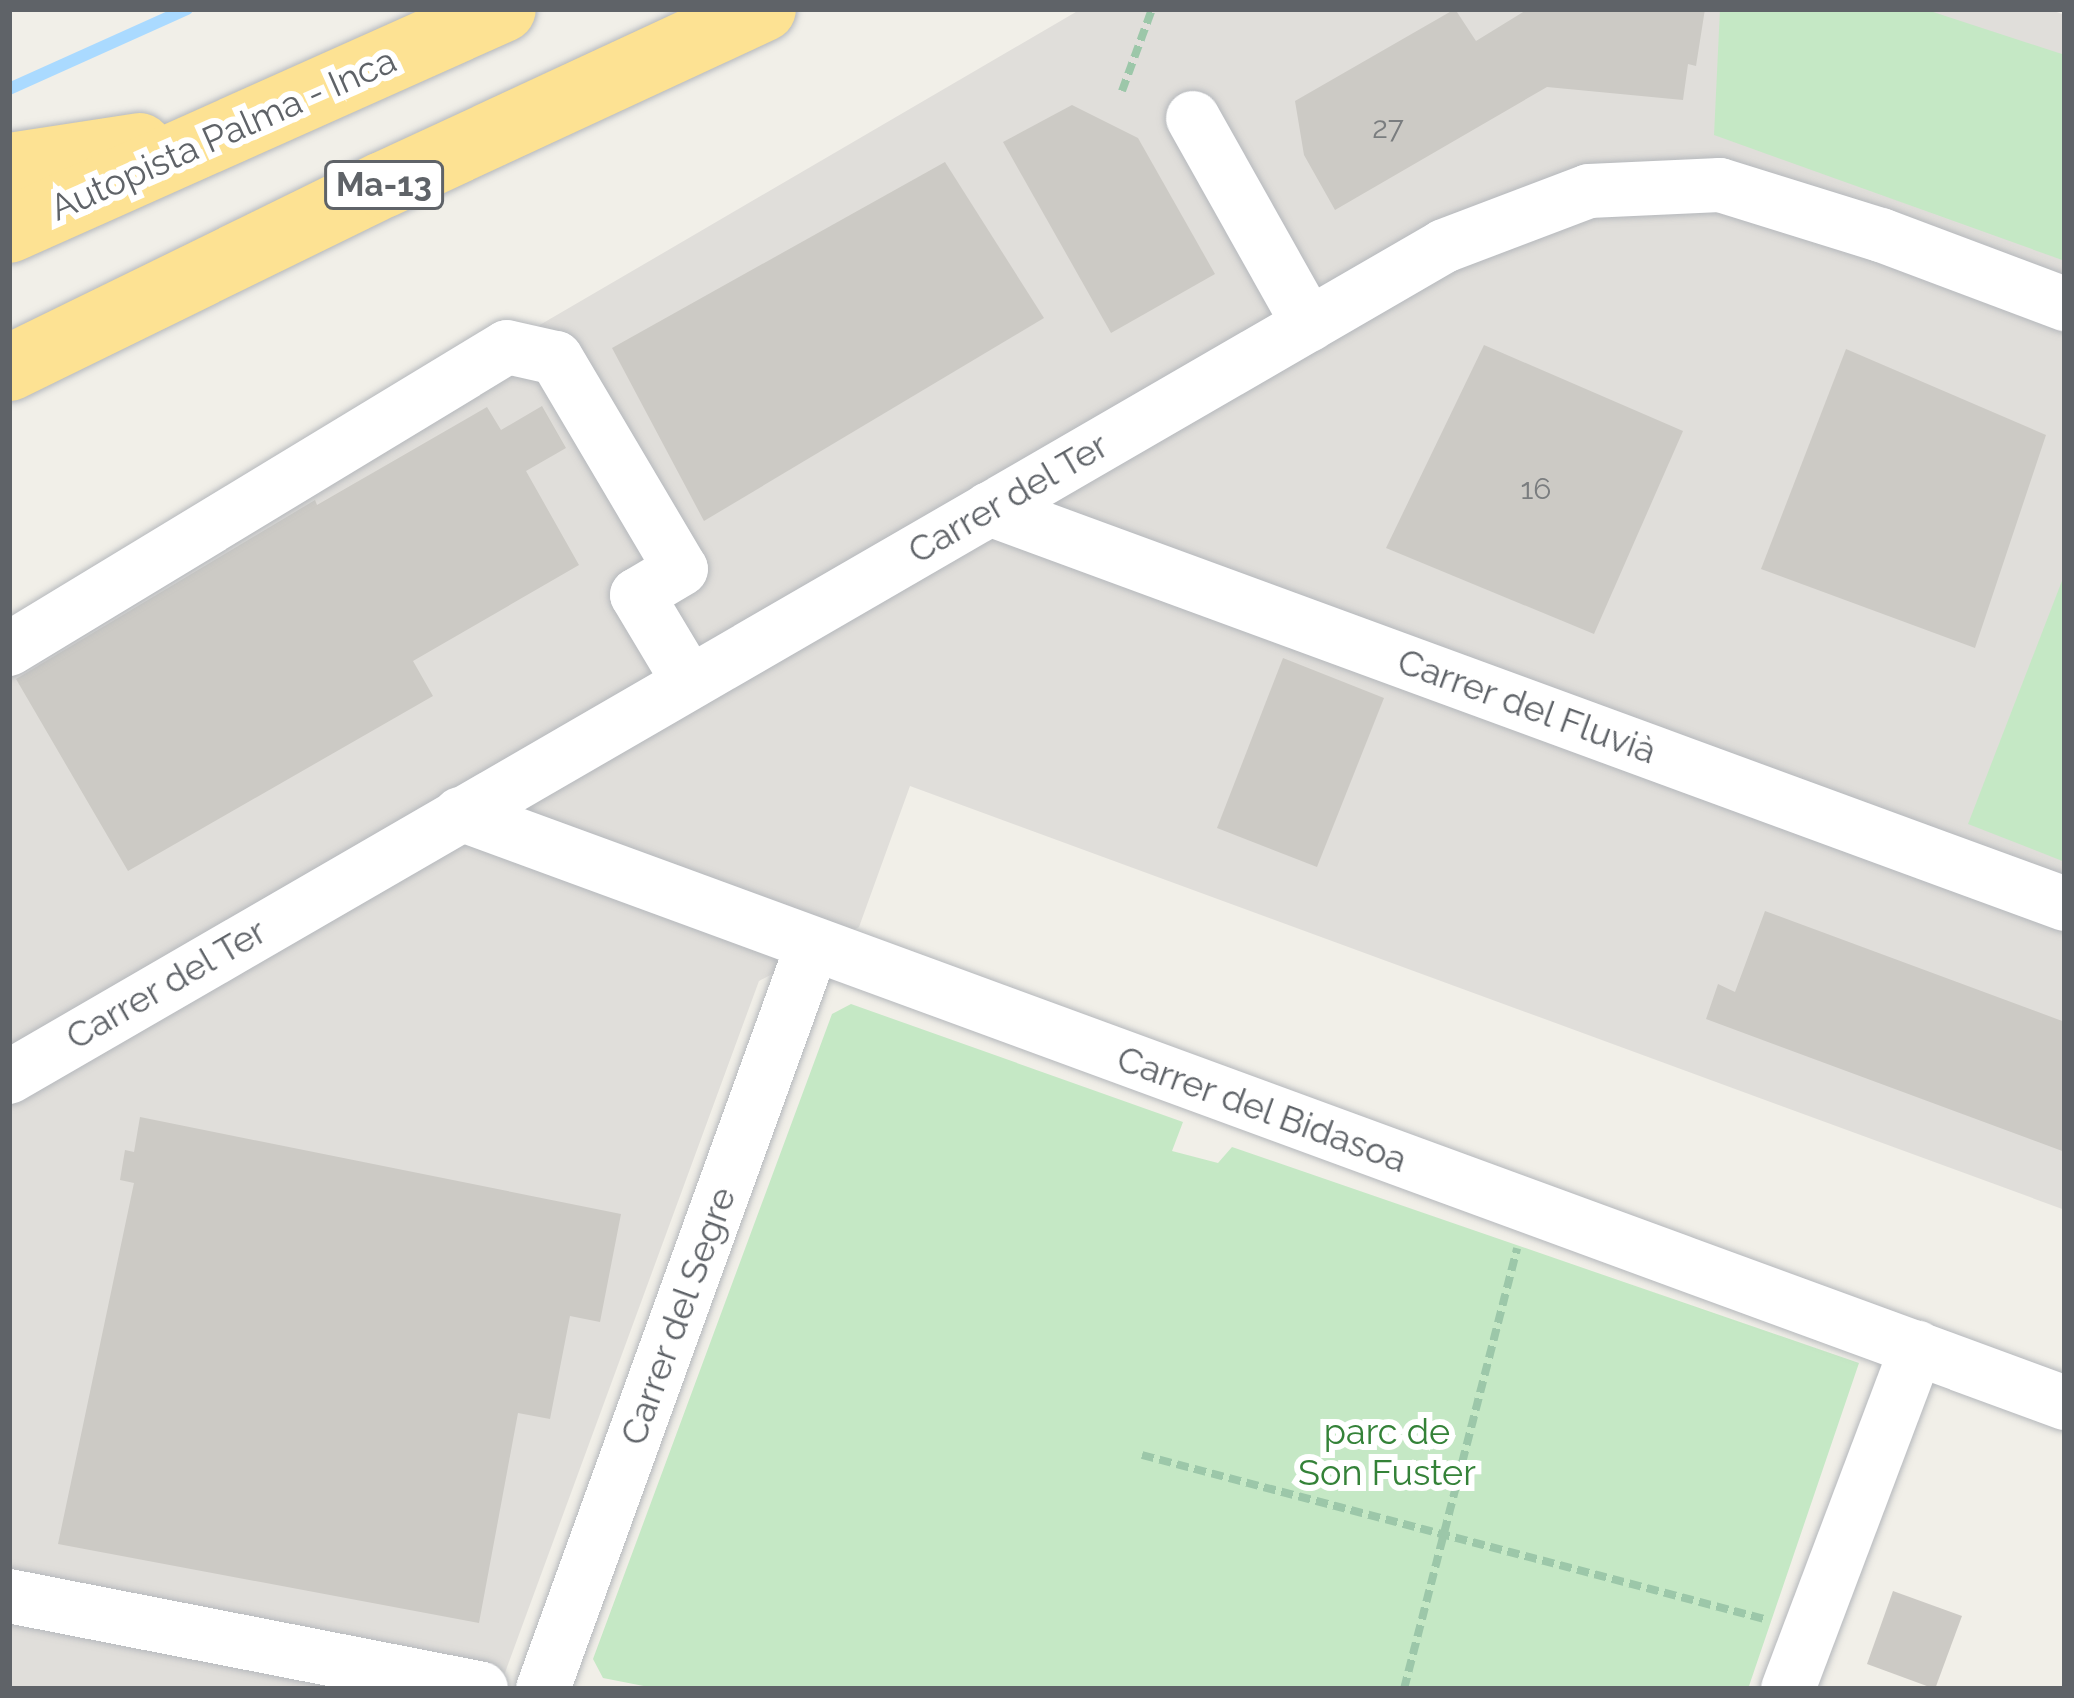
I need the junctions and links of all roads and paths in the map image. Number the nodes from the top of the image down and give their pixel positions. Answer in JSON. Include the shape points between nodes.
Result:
{"nodes":[{"id":1,"x":503,"y":9,"type":"edge"},
{"id":2,"x":763,"y":9,"type":"edge"},
{"id":3,"x":1152,"y":9,"type":"edge"},
{"id":4,"x":1122,"y":91,"type":"dead end"},
{"id":5,"x":1193,"y":118,"type":"dead end"},
{"id":6,"x":226,"y":133,"type":"junction"},
{"id":7,"x":9,"y":166,"type":"edge"},
{"id":8,"x":9,"y":230,"type":"edge"},
{"id":9,"x":2065,"y":304,"type":"edge"},
{"id":10,"x":1309,"y":325,"type":"junction"},
{"id":11,"x":9,"y":368,"type":"edge"},
{"id":12,"x":989,"y":509,"type":"junction"},
{"id":13,"x":9,"y":649,"type":"edge"},
{"id":14,"x":689,"y":682,"type":"junction"},
{"id":15,"x":460,"y":814,"type":"junction"},
{"id":16,"x":2065,"y":904,"type":"edge"},
{"id":17,"x":813,"y":944,"type":"junction"},
{"id":18,"x":9,"y":1077,"type":"edge"},
{"id":19,"x":1529,"y":1207,"type":"junction"},
{"id":20,"x":1917,"y":1348,"type":"junction"},
{"id":21,"x":2065,"y":1402,"type":"edge"},
{"id":22,"x":1142,"y":1455,"type":"dead end"},
{"id":23,"x":1442,"y":1535,"type":"junction"},
{"id":24,"x":9,"y":1596,"type":"edge"},
{"id":25,"x":1810,"y":1633,"type":"junction"},
{"id":26,"x":481,"y":1689,"type":"edge"},
{"id":27,"x":543,"y":1689,"type":"edge"},
{"id":28,"x":1404,"y":1689,"type":"edge"},
{"id":29,"x":1788,"y":1689,"type":"edge"}],
"edges":[{"from":1,"to":6,"type":"highway","name":"Autopista Palma - Inca"},
{"from":2,"to":11,"type":"highway","number":"Ma-13"},
{"from":3,"to":4,"type":"path"},
{"from":5,"to":10,"type":"street"},
{"from":6,"to":7,"type":"highway"},
{"from":6,"to":8,"type":"highway","name":"Autopista Palma - Inca"},
{"from":9,"to":10,"type":"street","name":"Carrer del Ter","via":[[1720,185],[1588,191],[1444,246]]},
{"from":10,"to":12,"type":"street","name":"Carrer del Ter"},
{"from":12,"to":14,"type":"street","name":"Carrer del Ter"},
{"from":12,"to":16,"type":"street","name":"Carrer del Fluvià"},
{"from":13,"to":14,"type":"street","via":[[507,346],[556,358],[681,569],[637,595]]},
{"from":14,"to":15,"type":"street","name":"Carrer del Ter"},
{"from":15,"to":17,"type":"street","name":"Carrer del Bidasoa"},
{"from":15,"to":18,"type":"street","name":"Carrer del Ter"},
{"from":17,"to":19,"type":"street","name":"Carrer del Bidasoa"},
{"from":17,"to":27,"type":"street","name":"Carrer del Segre"},
{"from":19,"to":20,"type":"street","name":"Carrer del Bidasoa"},
{"from":19,"to":23,"type":"path"},
{"from":20,"to":21,"type":"street","name":"Carrer del Bidasoa"},
{"from":20,"to":25,"type":"street"},
{"from":22,"to":23,"type":"path"},
{"from":23,"to":25,"type":"path"},
{"from":23,"to":28,"type":"path"},
{"from":24,"to":26,"type":"street"},
{"from":25,"to":29,"type":"street"}]}
